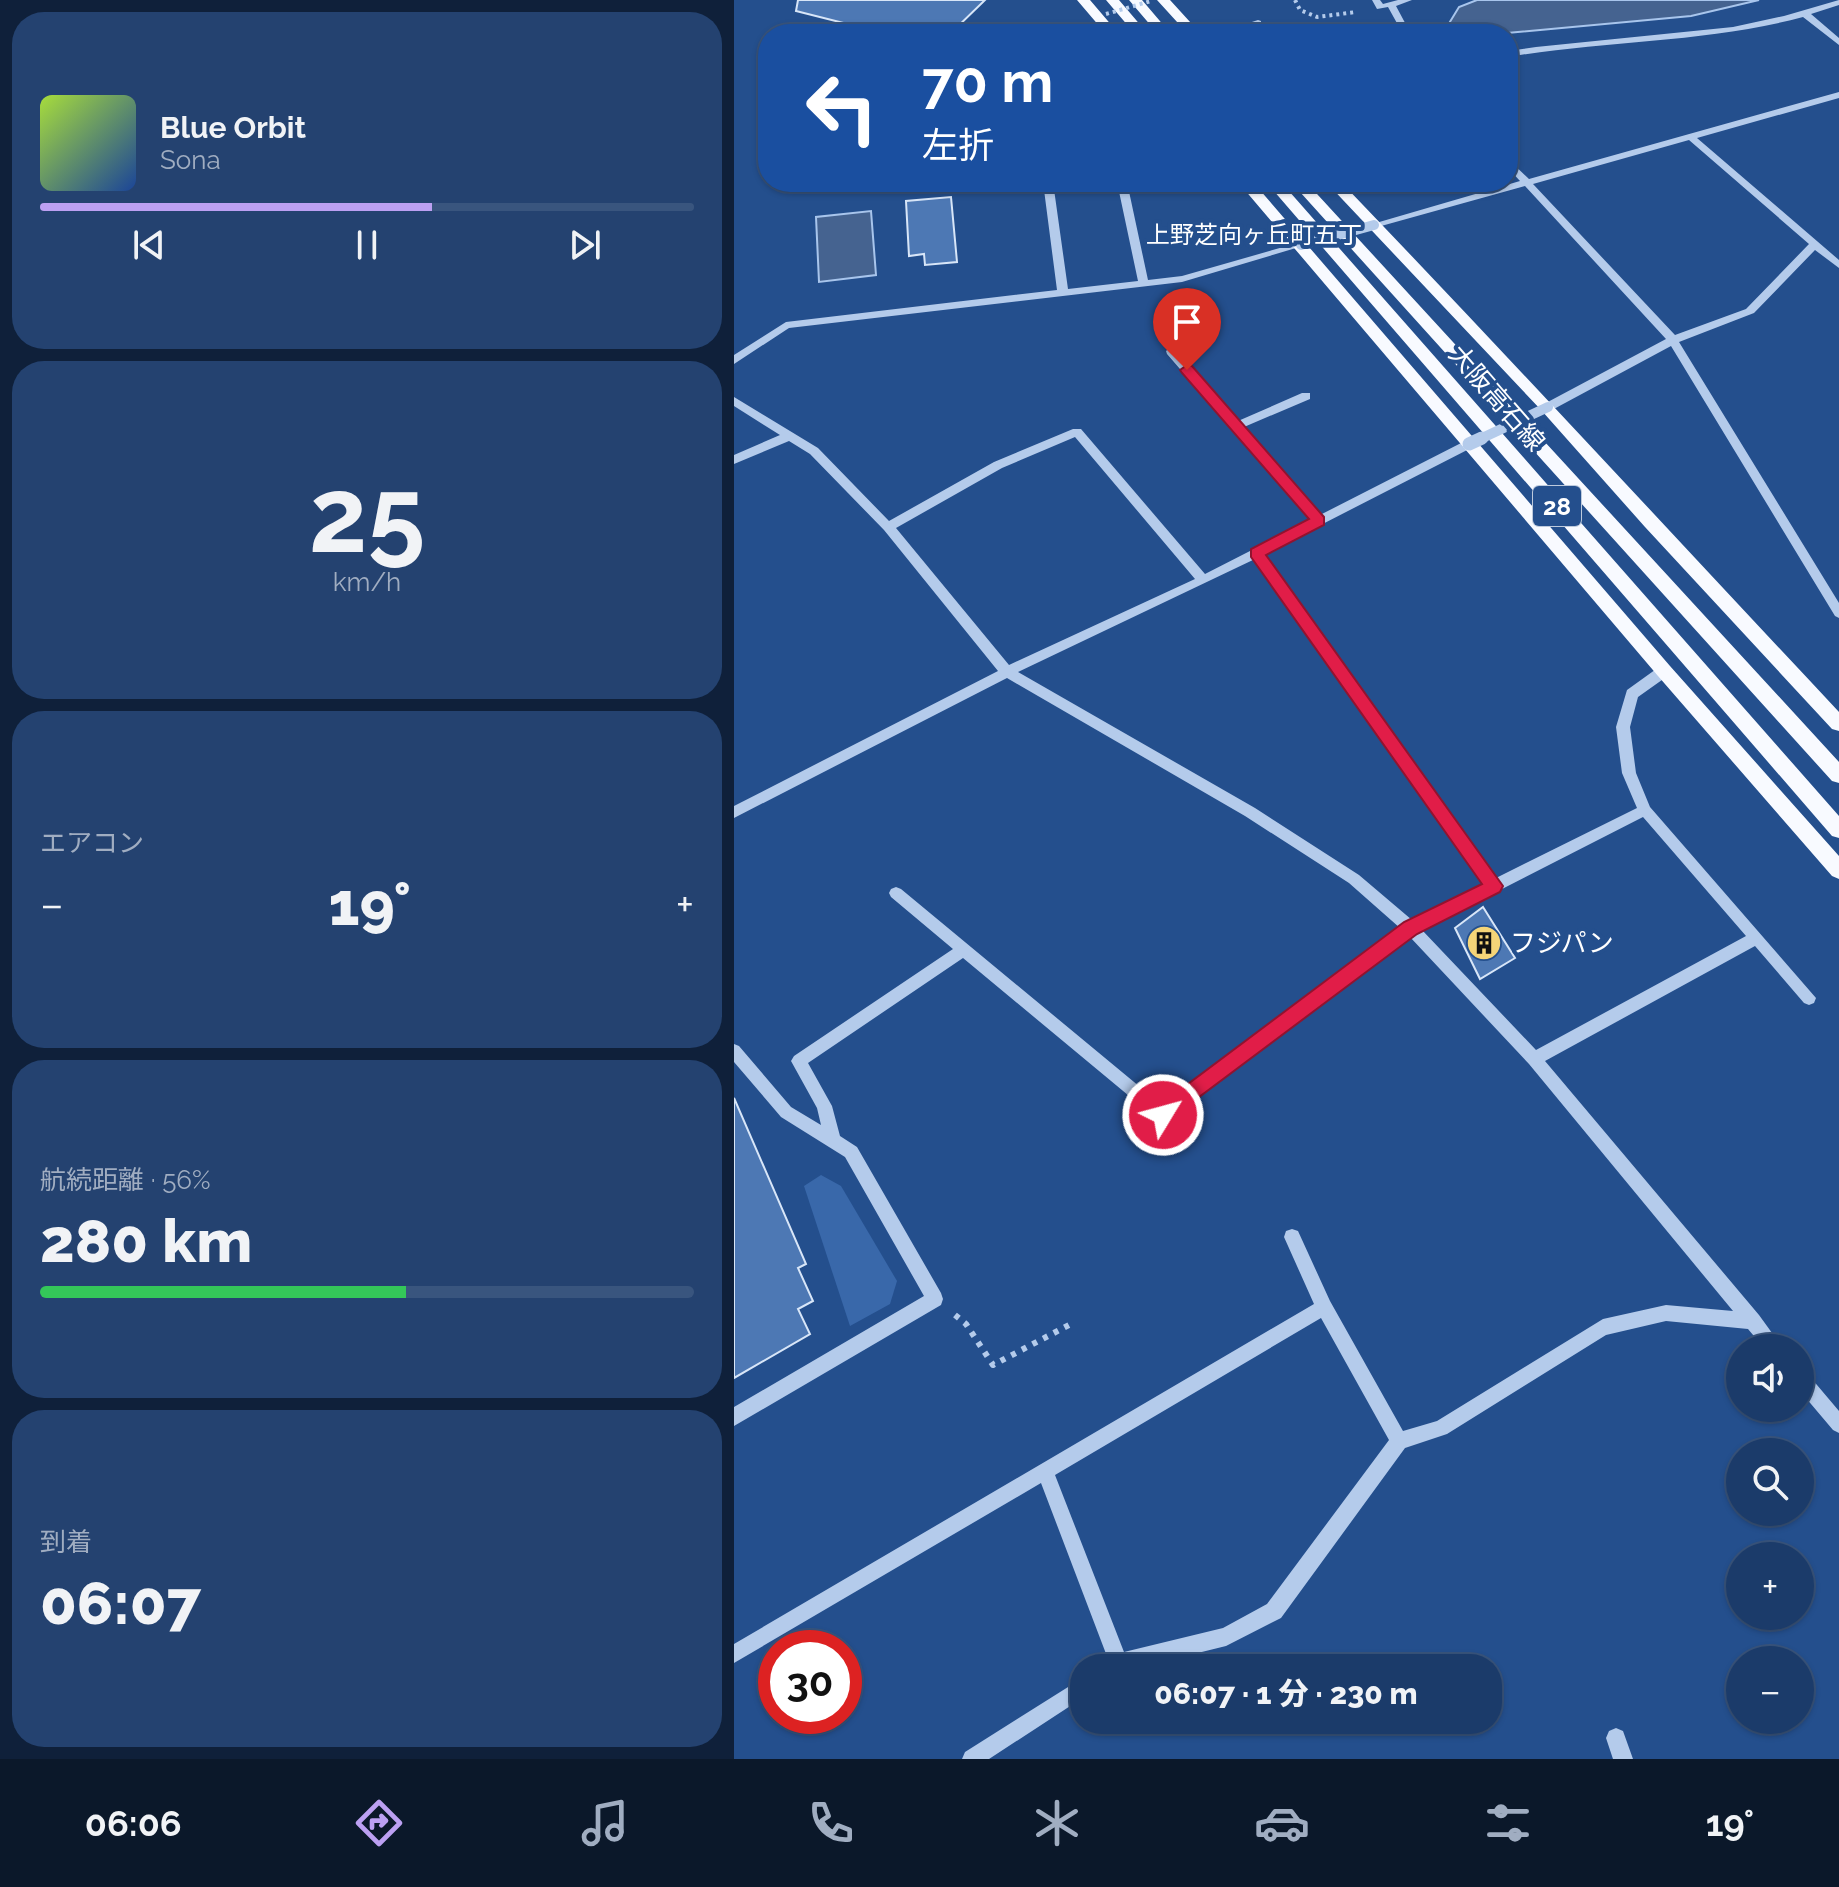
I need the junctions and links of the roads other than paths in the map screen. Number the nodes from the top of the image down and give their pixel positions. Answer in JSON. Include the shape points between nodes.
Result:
{"nodes":[{"id":1,"x":1083,"y":0,"type":"edge"},
{"id":2,"x":1112,"y":0,"type":"edge"},
{"id":3,"x":1135,"y":0,"type":"edge"},
{"id":4,"x":1163,"y":0,"type":"edge"},
{"id":5,"x":1408,"y":0,"type":"edge"},
{"id":6,"x":1839,"y":2,"type":"edge"},
{"id":7,"x":1378,"y":3,"type":"edge"},
{"id":8,"x":1391,"y":4,"type":"junction"},
{"id":9,"x":1805,"y":14,"type":"junction"},
{"id":10,"x":1258,"y":23,"type":"dead end"},
{"id":11,"x":1104,"y":24,"type":"edge"},
{"id":12,"x":1133,"y":24,"type":"edge"},
{"id":13,"x":1156,"y":24,"type":"edge"},
{"id":14,"x":1186,"y":24,"type":"edge"},
{"id":15,"x":1254,"y":24,"type":"edge"},
{"id":16,"x":1402,"y":24,"type":"edge"},
{"id":17,"x":1839,"y":42,"type":"edge"},
{"id":18,"x":1518,"y":52,"type":"edge"},
{"id":19,"x":1839,"y":95,"type":"edge"},
{"id":20,"x":1691,"y":137,"type":"junction"},
{"id":21,"x":1518,"y":173,"type":"edge"},
{"id":22,"x":1527,"y":183,"type":"junction"},
{"id":23,"x":1518,"y":185,"type":"edge"},
{"id":24,"x":1049,"y":192,"type":"edge"},
{"id":25,"x":1124,"y":192,"type":"edge"},
{"id":26,"x":1254,"y":192,"type":"edge"},
{"id":27,"x":1282,"y":192,"type":"edge"},
{"id":28,"x":1307,"y":192,"type":"edge"},
{"id":29,"x":1343,"y":192,"type":"edge"},
{"id":30,"x":1494,"y":192,"type":"edge"},
{"id":31,"x":1374,"y":225,"type":"junction"},
{"id":32,"x":1815,"y":244,"type":"junction"},
{"id":33,"x":1301,"y":245,"type":"junction"},
{"id":34,"x":1839,"y":265,"type":"edge"},
{"id":35,"x":1144,"y":283,"type":"junction"},
{"id":36,"x":1063,"y":293,"type":"junction"},
{"id":37,"x":1673,"y":340,"type":"junction"},
{"id":38,"x":1171,"y":351,"type":"dead end"},
{"id":39,"x":734,"y":360,"type":"edge"},
{"id":40,"x":1306,"y":396,"type":"dead end"},
{"id":41,"x":734,"y":401,"type":"edge"},
{"id":42,"x":1548,"y":407,"type":"junction"},
{"id":43,"x":1236,"y":426,"type":"junction"},
{"id":44,"x":789,"y":436,"type":"junction"},
{"id":45,"x":1469,"y":444,"type":"junction"},
{"id":46,"x":734,"y":460,"type":"edge"},
{"id":47,"x":1319,"y":521,"type":"junction"},
{"id":48,"x":888,"y":527,"type":"junction"},
{"id":49,"x":1257,"y":553,"type":"junction"},
{"id":50,"x":1203,"y":580,"type":"junction"},
{"id":51,"x":1839,"y":613,"type":"edge"},
{"id":52,"x":1664,"y":671,"type":"junction"},
{"id":53,"x":1007,"y":672,"type":"junction"},
{"id":54,"x":1839,"y":724,"type":"edge"},
{"id":55,"x":1839,"y":775,"type":"edge"},
{"id":56,"x":1645,"y":810,"type":"junction"},
{"id":57,"x":734,"y":812,"type":"edge"},
{"id":58,"x":1839,"y":830,"type":"edge"},
{"id":59,"x":1839,"y":870,"type":"edge"},
{"id":60,"x":1494,"y":886,"type":"junction"},
{"id":61,"x":896,"y":893,"type":"dead end"},
{"id":62,"x":1411,"y":928,"type":"junction"},
{"id":63,"x":1756,"y":938,"type":"junction"},
{"id":64,"x":963,"y":950,"type":"junction"},
{"id":65,"x":1809,"y":998,"type":"dead end"},
{"id":66,"x":734,"y":1051,"type":"edge"},
{"id":67,"x":1534,"y":1059,"type":"junction"},
{"id":68,"x":833,"y":1141,"type":"junction"},
{"id":69,"x":1292,"y":1237,"type":"dead end"},
{"id":70,"x":1324,"y":1307,"type":"junction"},
{"id":71,"x":1753,"y":1321,"type":"junction"},
{"id":72,"x":1764,"y":1334,"type":"edge"},
{"id":73,"x":1814,"y":1395,"type":"edge"},
{"id":74,"x":734,"y":1417,"type":"edge"},
{"id":75,"x":1839,"y":1424,"type":"edge"},
{"id":76,"x":1399,"y":1441,"type":"junction"},
{"id":77,"x":1045,"y":1471,"type":"junction"},
{"id":78,"x":734,"y":1654,"type":"edge"},
{"id":79,"x":1112,"y":1654,"type":"edge"},
{"id":80,"x":1162,"y":1654,"type":"edge"},
{"id":81,"x":1070,"y":1695,"type":"edge"},
{"id":82,"x":1616,"y":1738,"type":"dead end"},
{"id":83,"x":972,"y":1759,"type":"edge"},
{"id":84,"x":1623,"y":1759,"type":"edge"}],
"edges":[{"from":1,"to":11,"type":"main road"},
{"from":2,"to":12,"type":"main road"},
{"from":3,"to":13,"type":"main road"},
{"from":4,"to":14,"type":"main road"},
{"from":5,"to":8,"type":"street"},
{"from":6,"to":9,"type":"street"},
{"from":7,"to":8,"type":"street"},
{"from":8,"to":16,"type":"street"},
{"from":9,"to":17,"type":"street"},
{"from":9,"to":18,"type":"street","via":[[1733,30]]},
{"from":10,"to":15,"type":"street"},
{"from":19,"to":20,"type":"street"},
{"from":20,"to":22,"type":"street"},
{"from":20,"to":32,"type":"street"},
{"from":21,"to":22,"type":"street"},
{"from":22,"to":23,"type":"street"},
{"from":22,"to":37,"type":"street"},
{"from":24,"to":36,"type":"street"},
{"from":25,"to":35,"type":"street"},
{"from":26,"to":33,"type":"main road"},
{"from":27,"to":58,"type":"main road","name":"大阪高石線","number":"28"},
{"from":28,"to":55,"type":"main road","name":"大阪高石線","number":"28"},
{"from":29,"to":31,"type":"main road"},
{"from":30,"to":31,"type":"street"},
{"from":31,"to":33,"type":"street","bridge":true},
{"from":31,"to":42,"type":"main road"},
{"from":32,"to":34,"type":"street"},
{"from":32,"to":37,"type":"street","via":[[1750,311]]},
{"from":33,"to":35,"type":"street","via":[[1182,279]]},
{"from":33,"to":45,"type":"main road"},
{"from":35,"to":36,"type":"street"},
{"from":36,"to":39,"type":"street","via":[[786,325]]},
{"from":37,"to":42,"type":"street"},
{"from":37,"to":51,"type":"street"},
{"from":38,"to":43,"type":"street"},
{"from":40,"to":43,"type":"street"},
{"from":41,"to":44,"type":"street"},
{"from":42,"to":45,"type":"street","bridge":true},
{"from":42,"to":54,"type":"main road"},
{"from":43,"to":47,"type":"street"},
{"from":44,"to":46,"type":"street"},
{"from":44,"to":48,"type":"street","via":[[814,451]]},
{"from":45,"to":47,"type":"street"},
{"from":45,"to":52,"type":"main road"},
{"from":47,"to":49,"type":"street"},
{"from":48,"to":50,"type":"street","via":[[998,465],[1077,432]]},
{"from":48,"to":53,"type":"street"},
{"from":49,"to":50,"type":"street"},
{"from":49,"to":60,"type":"street"},
{"from":50,"to":53,"type":"street"},
{"from":52,"to":56,"type":"street","via":[[1632,694],[1623,727],[1629,773]]},
{"from":52,"to":59,"type":"main road"},
{"from":53,"to":57,"type":"street"},
{"from":53,"to":62,"type":"street","via":[[1250,812],[1354,879]]},
{"from":56,"to":60,"type":"street"},
{"from":56,"to":63,"type":"street"},
{"from":60,"to":62,"type":"street"},
{"from":61,"to":64,"type":"street"},
{"from":62,"to":64,"type":"street","via":[[1163,1115]]},
{"from":62,"to":67,"type":"street"},
{"from":63,"to":65,"type":"street"},
{"from":63,"to":67,"type":"street"},
{"from":64,"to":68,"type":"street","via":[[799,1061],[824,1106]]},
{"from":66,"to":68,"type":"street","via":[[786,1112]]},
{"from":67,"to":71,"type":"street"},
{"from":68,"to":74,"type":"street","via":[[851,1152],[935,1299]]},
{"from":69,"to":70,"type":"street"},
{"from":70,"to":76,"type":"street"},
{"from":70,"to":77,"type":"street"},
{"from":71,"to":72,"type":"street"},
{"from":71,"to":76,"type":"street","via":[[1666,1313],[1603,1327],[1441,1428]]},
{"from":73,"to":75,"type":"street"},
{"from":76,"to":80,"type":"street","via":[[1274,1611],[1226,1637]]},
{"from":77,"to":78,"type":"street"},
{"from":77,"to":79,"type":"street"},
{"from":81,"to":83,"type":"street"},
{"from":82,"to":84,"type":"street"}]}
